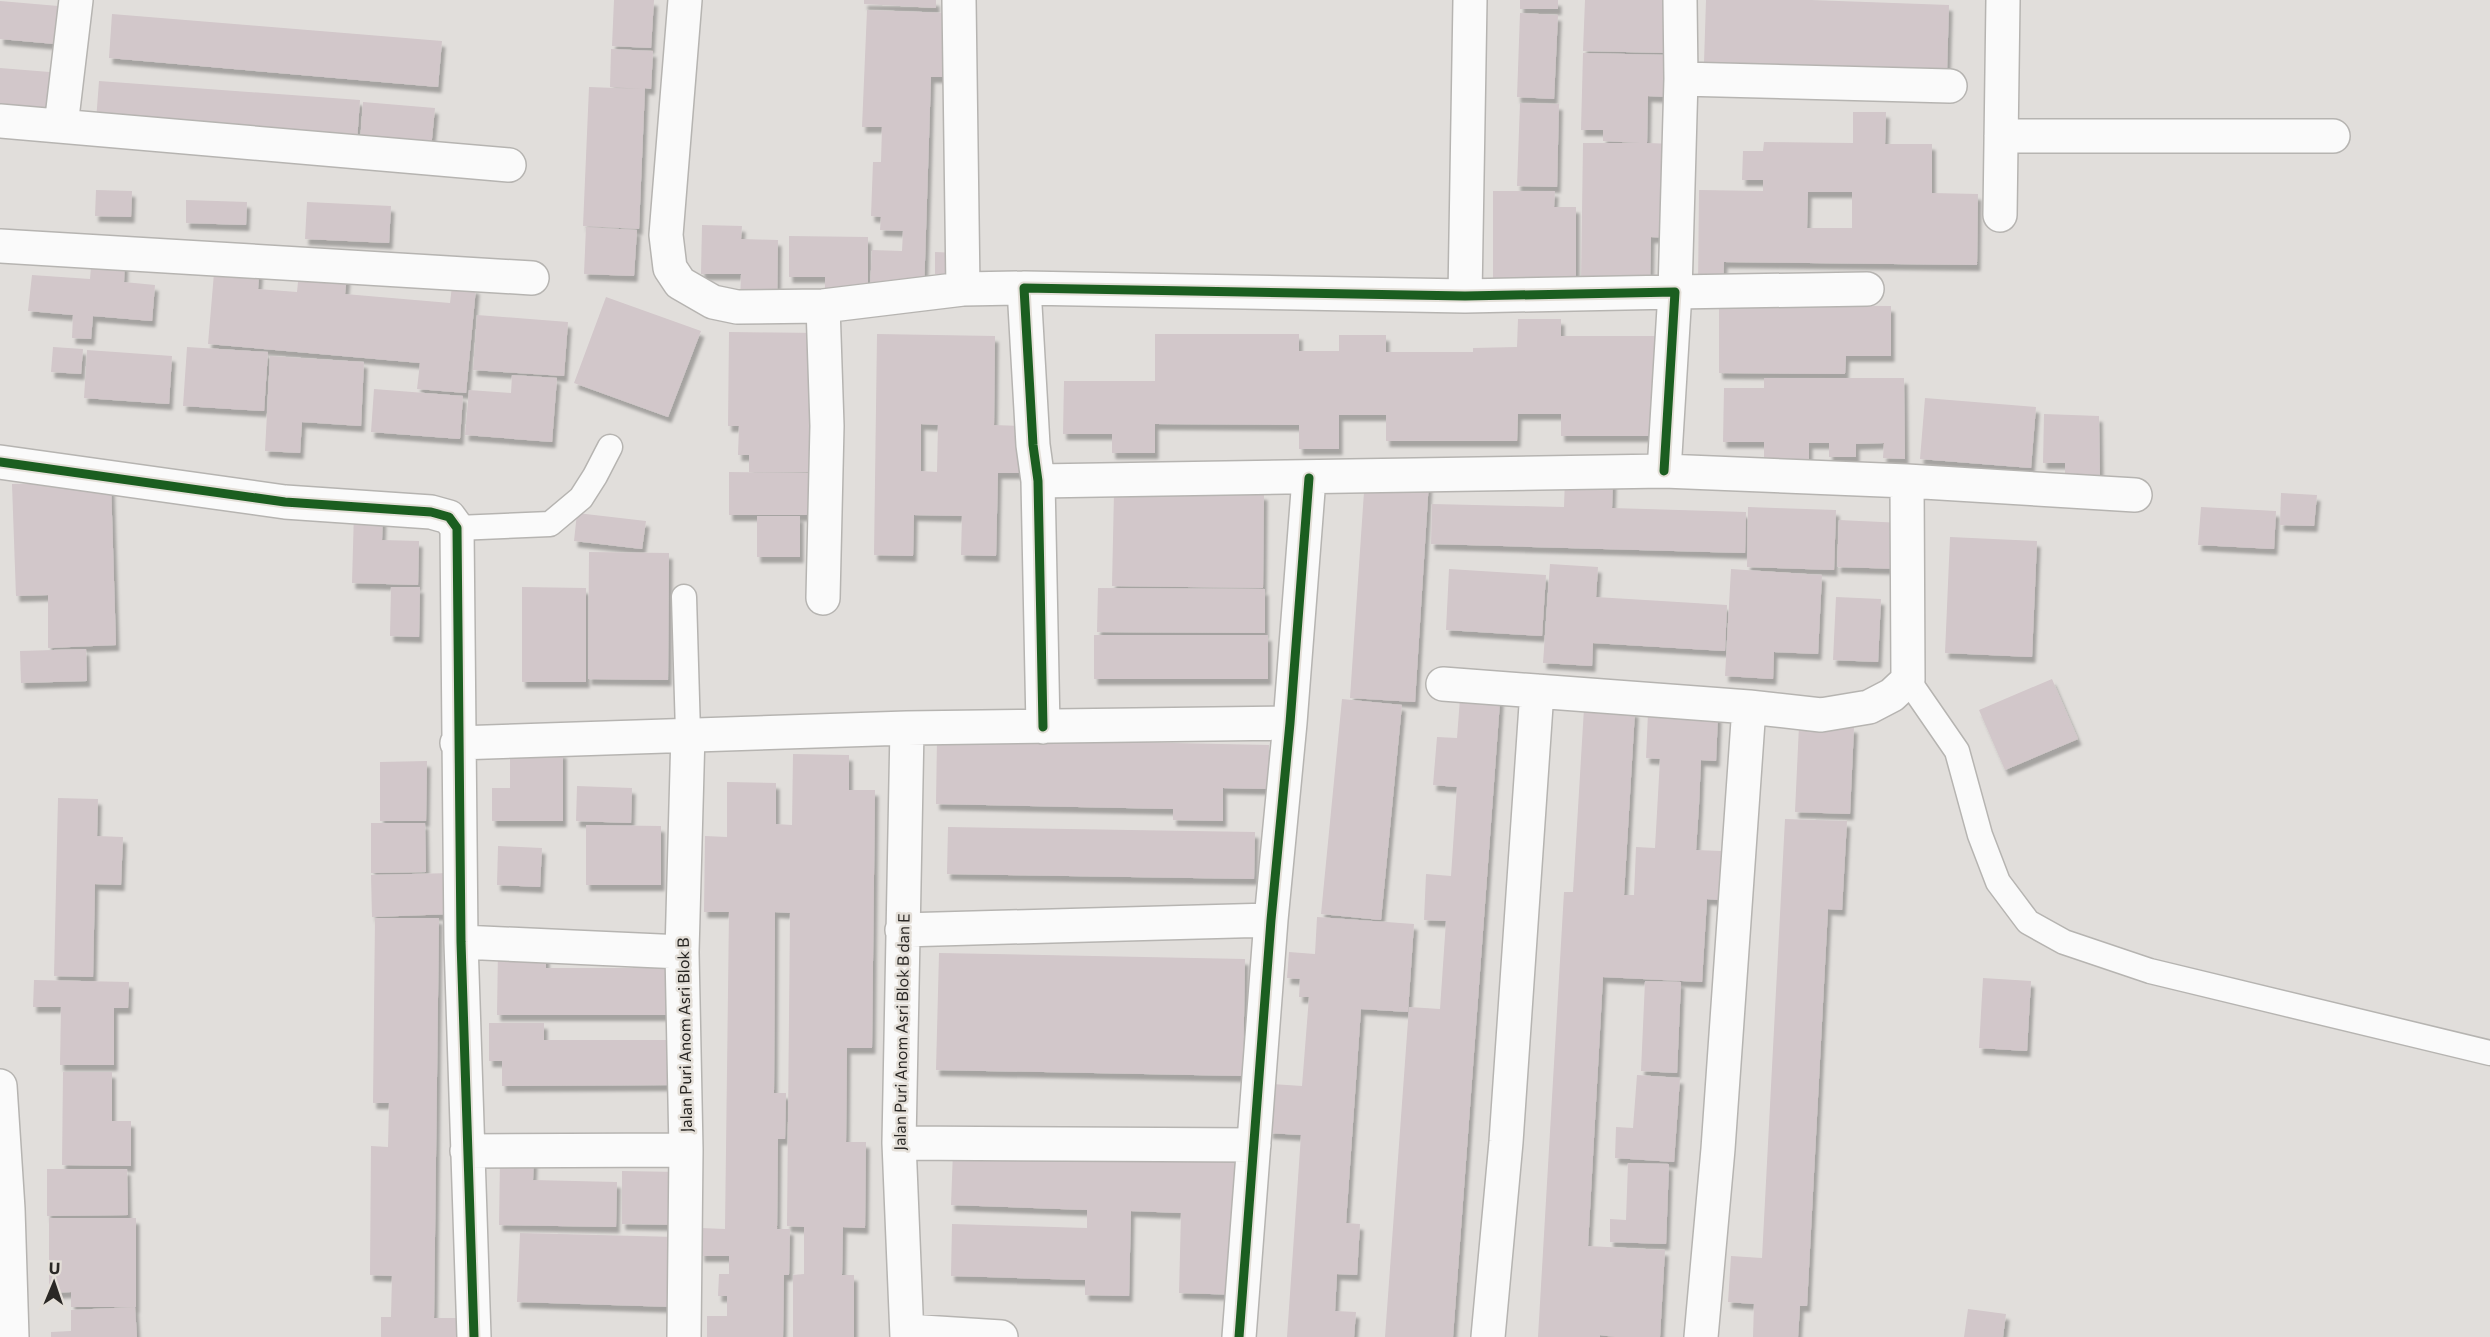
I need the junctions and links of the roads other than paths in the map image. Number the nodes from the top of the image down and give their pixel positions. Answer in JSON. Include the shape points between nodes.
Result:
{"nodes":[{"id":1,"x":76,"y":0,"type":"edge"},
{"id":2,"x":685,"y":0,"type":"edge"},
{"id":3,"x":959,"y":0,"type":"edge"},
{"id":4,"x":1470,"y":0,"type":"edge"},
{"id":5,"x":1680,"y":0,"type":"edge"},
{"id":6,"x":2003,"y":0,"type":"edge"},
{"id":7,"x":1681,"y":79,"type":"junction"},
{"id":8,"x":1950,"y":86,"type":"dead end"},
{"id":9,"x":0,"y":121,"type":"edge"},
{"id":10,"x":61,"y":126,"type":"junction"},
{"id":11,"x":2001,"y":136,"type":"junction"},
{"id":12,"x":2333,"y":136,"type":"dead end"},
{"id":13,"x":509,"y":165,"type":"dead end"},
{"id":14,"x":2000,"y":215,"type":"dead end"},
{"id":15,"x":0,"y":246,"type":"edge"},
{"id":16,"x":532,"y":278,"type":"dead end"},
{"id":17,"x":1024,"y":288,"type":"junction"},
{"id":18,"x":963,"y":289,"type":"junction"},
{"id":19,"x":1867,"y":289,"type":"dead end"},
{"id":20,"x":1675,"y":292,"type":"junction"},
{"id":21,"x":1465,"y":296,"type":"junction"},
{"id":22,"x":823,"y":306,"type":"junction"},
{"id":23,"x":610,"y":447,"type":"dead end"},
{"id":24,"x":0,"y":462,"type":"edge"},
{"id":25,"x":1664,"y":471,"type":"junction"},
{"id":26,"x":1309,"y":478,"type":"junction"},
{"id":27,"x":1038,"y":481,"type":"junction"},
{"id":28,"x":1906,"y":481,"type":"junction"},
{"id":29,"x":2135,"y":495,"type":"dead end"},
{"id":30,"x":457,"y":528,"type":"junction"},
{"id":31,"x":684,"y":597,"type":"dead end"},
{"id":32,"x":823,"y":598,"type":"dead end"},
{"id":33,"x":1908,"y":680,"type":"junction"},
{"id":34,"x":1443,"y":684,"type":"dead end"},
{"id":35,"x":1537,"y":691,"type":"junction"},
{"id":36,"x":1749,"y":707,"type":"junction"},
{"id":37,"x":1290,"y":723,"type":"junction"},
{"id":38,"x":1043,"y":727,"type":"junction"},
{"id":39,"x":907,"y":728,"type":"junction"},
{"id":40,"x":688,"y":733,"type":"junction"},
{"id":41,"x":457,"y":742,"type":"junction"},
{"id":42,"x":1271,"y":920,"type":"junction"},
{"id":43,"x":902,"y":930,"type":"junction"},
{"id":44,"x":461,"y":942,"type":"junction"},
{"id":45,"x":682,"y":952,"type":"junction"},
{"id":46,"x":2490,"y":1053,"type":"edge"},
{"id":47,"x":0,"y":1086,"type":"edge"},
{"id":48,"x":899,"y":1143,"type":"junction"},
{"id":49,"x":1254,"y":1145,"type":"junction"},
{"id":50,"x":686,"y":1150,"type":"junction"},
{"id":51,"x":467,"y":1151,"type":"junction"},
{"id":52,"x":4,"y":1209,"type":"edge"},
{"id":53,"x":907,"y":1334,"type":"edge"},
{"id":54,"x":12,"y":1337,"type":"edge"},
{"id":55,"x":474,"y":1337,"type":"edge"},
{"id":56,"x":684,"y":1337,"type":"edge"},
{"id":57,"x":1001,"y":1337,"type":"edge"},
{"id":58,"x":1239,"y":1337,"type":"edge"},
{"id":59,"x":1488,"y":1337,"type":"edge"},
{"id":60,"x":1701,"y":1337,"type":"edge"}],
"edges":[{"from":1,"to":10,"type":"street"},
{"from":2,"to":22,"type":"street","via":[[666,235],[670,268],[680,283],[713,302],[737,307]]},
{"from":3,"to":18,"type":"street"},
{"from":4,"to":21,"type":"street"},
{"from":5,"to":7,"type":"street"},
{"from":6,"to":11,"type":"street"},
{"from":7,"to":8,"type":"street"},
{"from":7,"to":20,"type":"street"},
{"from":9,"to":10,"type":"street"},
{"from":10,"to":13,"type":"street"},
{"from":11,"to":12,"type":"street"},
{"from":11,"to":14,"type":"street"},
{"from":15,"to":16,"type":"street"},
{"from":17,"to":18,"type":"street"},
{"from":17,"to":21,"type":"street"},
{"from":17,"to":27,"type":"street"},
{"from":18,"to":22,"type":"street"},
{"from":19,"to":20,"type":"street"},
{"from":20,"to":21,"type":"street"},
{"from":20,"to":25,"type":"street"},
{"from":22,"to":32,"type":"street","via":[[827,426]]},
{"from":23,"to":30,"type":"lane","via":[[580,498],[550,524]]},
{"from":24,"to":30,"type":"street","via":[[285,502],[431,512],[449,517]]},
{"from":25,"to":26,"type":"street"},
{"from":25,"to":28,"type":"street"},
{"from":26,"to":27,"type":"street"},
{"from":26,"to":37,"type":"street"},
{"from":27,"to":38,"type":"street"},
{"from":28,"to":29,"type":"street"},
{"from":28,"to":33,"type":"street"},
{"from":30,"to":41,"type":"street"},
{"from":31,"to":40,"type":"lane"},
{"from":33,"to":36,"type":"street","via":[[1892,695],[1869,707],[1821,715]]},
{"from":33,"to":46,"type":"lane","via":[[1957,751],[1980,835],[1998,882],[2028,922],[2064,942],[2150,971]]},
{"from":34,"to":35,"type":"street"},
{"from":35,"to":36,"type":"street"},
{"from":35,"to":59,"type":"street","via":[[1506,1142]]},
{"from":36,"to":60,"type":"street"},
{"from":37,"to":38,"type":"street"},
{"from":37,"to":42,"type":"street"},
{"from":38,"to":39,"type":"street"},
{"from":39,"to":40,"type":"street"},
{"from":39,"to":43,"type":"street","name":"Jalan Puri Anom Asri Blok B dan E"},
{"from":40,"to":41,"type":"street"},
{"from":40,"to":45,"type":"street","name":"Jalan Puri Anom Asri Blok B"},
{"from":41,"to":44,"type":"street"},
{"from":42,"to":43,"type":"street"},
{"from":42,"to":49,"type":"street"},
{"from":43,"to":48,"type":"street","name":"Jalan Puri Anom Asri Blok B dan E"},
{"from":44,"to":45,"type":"street"},
{"from":44,"to":51,"type":"street"},
{"from":45,"to":50,"type":"street","name":"Jalan Puri Anom Asri Blok B"},
{"from":47,"to":52,"type":"street"},
{"from":48,"to":49,"type":"street"},
{"from":48,"to":53,"type":"street","name":"Jalan Puri Anom Asri Blok B dan E"},
{"from":49,"to":58,"type":"street"},
{"from":50,"to":51,"type":"street"},
{"from":50,"to":56,"type":"street","name":"Jalan Puri Anom Asri Blok B"},
{"from":51,"to":55,"type":"street"},
{"from":52,"to":54,"type":"street"},
{"from":53,"to":57,"type":"street"}]}
